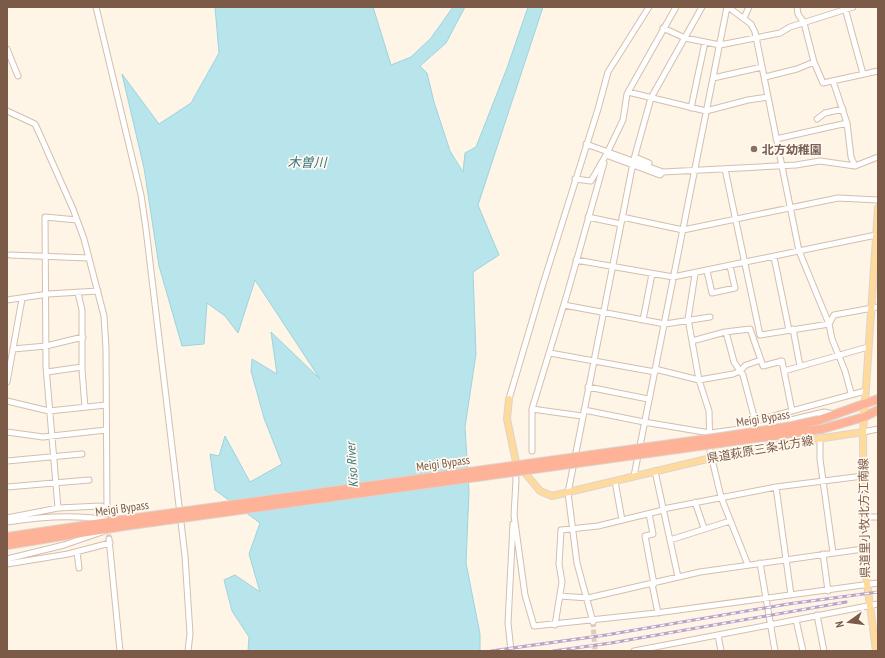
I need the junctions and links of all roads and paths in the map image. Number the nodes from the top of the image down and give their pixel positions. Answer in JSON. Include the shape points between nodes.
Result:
{"nodes":[{"id":1,"x":96,"y":7,"type":"edge"},
{"id":2,"x":649,"y":7,"type":"edge"},
{"id":3,"x":676,"y":7,"type":"edge"},
{"id":4,"x":702,"y":7,"type":"edge"},
{"id":5,"x":728,"y":7,"type":"edge"},
{"id":6,"x":749,"y":7,"type":"edge"},
{"id":7,"x":797,"y":7,"type":"edge"},
{"id":8,"x":853,"y":7,"type":"edge"},
{"id":9,"x":845,"y":8,"type":"edge"},
{"id":10,"x":744,"y":18,"type":"junction"},
{"id":11,"x":804,"y":23,"type":"junction"},
{"id":12,"x":664,"y":28,"type":"junction"},
{"id":13,"x":685,"y":38,"type":"junction"},
{"id":14,"x":756,"y":38,"type":"junction"},
{"id":15,"x":705,"y":42,"type":"junction"},
{"id":16,"x":720,"y":45,"type":"junction"},
{"id":17,"x":7,"y":49,"type":"edge"},
{"id":18,"x":814,"y":62,"type":"junction"},
{"id":19,"x":762,"y":67,"type":"junction"},
{"id":20,"x":878,"y":71,"type":"edge"},
{"id":21,"x":863,"y":74,"type":"junction"},
{"id":22,"x":18,"y":76,"type":"dead end"},
{"id":23,"x":765,"y":77,"type":"junction"},
{"id":24,"x":713,"y":78,"type":"junction"},
{"id":25,"x":833,"y":81,"type":"junction"},
{"id":26,"x":628,"y":92,"type":"junction"},
{"id":27,"x":651,"y":98,"type":"junction"},
{"id":28,"x":768,"y":98,"type":"junction"},
{"id":29,"x":691,"y":108,"type":"junction"},
{"id":30,"x":843,"y":109,"type":"junction"},
{"id":31,"x":7,"y":111,"type":"edge"},
{"id":32,"x":706,"y":111,"type":"junction"},
{"id":33,"x":817,"y":119,"type":"dead end"},
{"id":34,"x":847,"y":124,"type":"junction"},
{"id":35,"x":776,"y":139,"type":"junction"},
{"id":36,"x":586,"y":144,"type":"junction"},
{"id":37,"x":607,"y":153,"type":"junction"},
{"id":38,"x":878,"y":157,"type":"edge"},
{"id":39,"x":634,"y":161,"type":"junction"},
{"id":40,"x":781,"y":166,"type":"junction"},
{"id":41,"x":855,"y":166,"type":"junction"},
{"id":42,"x":725,"y":169,"type":"junction"},
{"id":43,"x":695,"y":171,"type":"junction"},
{"id":44,"x":663,"y":172,"type":"junction"},
{"id":45,"x":575,"y":179,"type":"junction"},
{"id":46,"x":878,"y":200,"type":"edge"},
{"id":47,"x":790,"y":207,"type":"junction"},
{"id":48,"x":878,"y":208,"type":"edge"},
{"id":49,"x":588,"y":217,"type":"junction"},
{"id":50,"x":622,"y":217,"type":"junction"},
{"id":51,"x":736,"y":218,"type":"junction"},
{"id":52,"x":77,"y":220,"type":"junction"},
{"id":53,"x":621,"y":224,"type":"junction"},
{"id":54,"x":683,"y":230,"type":"junction"},
{"id":55,"x":876,"y":235,"type":"junction"},
{"id":56,"x":876,"y":248,"type":"edge"},
{"id":57,"x":799,"y":251,"type":"junction"},
{"id":58,"x":10,"y":255,"type":"dead end"},
{"id":59,"x":45,"y":257,"type":"junction"},
{"id":60,"x":774,"y":257,"type":"junction"},
{"id":61,"x":89,"y":258,"type":"junction"},
{"id":62,"x":576,"y":260,"type":"junction"},
{"id":63,"x":744,"y":263,"type":"junction"},
{"id":64,"x":613,"y":266,"type":"junction"},
{"id":65,"x":730,"y":266,"type":"junction"},
{"id":66,"x":707,"y":271,"type":"junction"},
{"id":67,"x":652,"y":274,"type":"junction"},
{"id":68,"x":695,"y":274,"type":"junction"},
{"id":69,"x":673,"y":277,"type":"junction"},
{"id":70,"x":98,"y":291,"type":"junction"},
{"id":71,"x":78,"y":293,"type":"junction"},
{"id":72,"x":45,"y":294,"type":"junction"},
{"id":73,"x":22,"y":299,"type":"junction"},
{"id":74,"x":7,"y":300,"type":"edge"},
{"id":75,"x":564,"y":305,"type":"junction"},
{"id":76,"x":878,"y":307,"type":"edge"},
{"id":77,"x":871,"y":309,"type":"junction"},
{"id":78,"x":604,"y":313,"type":"junction"},
{"id":79,"x":710,"y":317,"type":"dead end"},
{"id":80,"x":688,"y":319,"type":"junction"},
{"id":81,"x":643,"y":320,"type":"junction"},
{"id":82,"x":665,"y":324,"type":"junction"},
{"id":83,"x":829,"y":324,"type":"junction"},
{"id":84,"x":791,"y":330,"type":"junction"},
{"id":85,"x":726,"y":332,"type":"junction"},
{"id":86,"x":760,"y":335,"type":"junction"},
{"id":87,"x":752,"y":336,"type":"junction"},
{"id":88,"x":83,"y":337,"type":"junction"},
{"id":89,"x":692,"y":341,"type":"junction"},
{"id":90,"x":46,"y":346,"type":"junction"},
{"id":91,"x":868,"y":347,"type":"junction"},
{"id":92,"x":13,"y":349,"type":"junction"},
{"id":93,"x":550,"y":353,"type":"junction"},
{"id":94,"x":838,"y":355,"type":"junction"},
{"id":95,"x":595,"y":360,"type":"junction"},
{"id":96,"x":761,"y":360,"type":"junction"},
{"id":97,"x":800,"y":366,"type":"junction"},
{"id":98,"x":82,"y":367,"type":"junction"},
{"id":99,"x":655,"y":371,"type":"junction"},
{"id":100,"x":740,"y":371,"type":"junction"},
{"id":101,"x":784,"y":371,"type":"junction"},
{"id":102,"x":47,"y":372,"type":"junction"},
{"id":103,"x":699,"y":380,"type":"junction"},
{"id":104,"x":7,"y":382,"type":"edge"},
{"id":105,"x":588,"y":387,"type":"junction"},
{"id":106,"x":866,"y":390,"type":"junction"},
{"id":107,"x":851,"y":393,"type":"junction"},
{"id":108,"x":509,"y":399,"type":"joint"},
{"id":109,"x":878,"y":399,"type":"edge"},
{"id":110,"x":648,"y":400,"type":"junction"},
{"id":111,"x":7,"y":401,"type":"edge"},
{"id":112,"x":106,"y":405,"type":"junction"},
{"id":113,"x":864,"y":405,"type":"junction"},
{"id":114,"x":85,"y":408,"type":"junction"},
{"id":115,"x":532,"y":409,"type":"junction"},
{"id":116,"x":584,"y":410,"type":"junction"},
{"id":117,"x":878,"y":410,"type":"edge"},
{"id":118,"x":49,"y":411,"type":"junction"},
{"id":119,"x":792,"y":411,"type":"junction"},
{"id":120,"x":836,"y":414,"type":"junction"},
{"id":121,"x":582,"y":416,"type":"junction"},
{"id":122,"x":864,"y":417,"type":"junction"},
{"id":123,"x":755,"y":421,"type":"junction"},
{"id":124,"x":644,"y":422,"type":"junction"},
{"id":125,"x":757,"y":427,"type":"junction"},
{"id":126,"x":878,"y":429,"type":"edge"},
{"id":127,"x":106,"y":430,"type":"junction"},
{"id":128,"x":7,"y":432,"type":"edge"},
{"id":129,"x":863,"y":432,"type":"junction"},
{"id":130,"x":710,"y":433,"type":"junction"},
{"id":131,"x":51,"y":435,"type":"junction"},
{"id":132,"x":820,"y":438,"type":"junction"},
{"id":133,"x":532,"y":451,"type":"dead end"},
{"id":134,"x":82,"y":454,"type":"dead end"},
{"id":135,"x":53,"y":456,"type":"junction"},
{"id":136,"x":711,"y":457,"type":"junction"},
{"id":137,"x":7,"y":461,"type":"edge"},
{"id":138,"x":516,"y":462,"type":"junction"},
{"id":139,"x":655,"y":471,"type":"junction"},
{"id":140,"x":634,"y":476,"type":"junction"},
{"id":141,"x":863,"y":476,"type":"junction"},
{"id":142,"x":89,"y":480,"type":"dead end"},
{"id":143,"x":615,"y":481,"type":"junction"},
{"id":144,"x":823,"y":481,"type":"junction"},
{"id":145,"x":56,"y":483,"type":"junction"},
{"id":146,"x":776,"y":487,"type":"junction"},
{"id":147,"x":7,"y":488,"type":"edge"},
{"id":148,"x":568,"y":493,"type":"junction"},
{"id":149,"x":721,"y":497,"type":"junction"},
{"id":150,"x":694,"y":502,"type":"junction"},
{"id":151,"x":58,"y":508,"type":"junction"},
{"id":152,"x":663,"y":510,"type":"junction"},
{"id":153,"x":514,"y":514,"type":"junction"},
{"id":154,"x":649,"y":514,"type":"junction"},
{"id":155,"x":863,"y":517,"type":"junction"},
{"id":156,"x":878,"y":517,"type":"edge"},
{"id":157,"x":7,"y":518,"type":"edge"},
{"id":158,"x":622,"y":520,"type":"junction"},
{"id":159,"x":730,"y":521,"type":"junction"},
{"id":160,"x":7,"y":522,"type":"edge"},
{"id":161,"x":119,"y":523,"type":"junction"},
{"id":162,"x":704,"y":528,"type":"junction"},
{"id":163,"x":573,"y":529,"type":"junction"},
{"id":164,"x":670,"y":540,"type":"junction"},
{"id":165,"x":8,"y":541,"type":"edge"},
{"id":166,"x":863,"y":549,"type":"junction"},
{"id":167,"x":77,"y":552,"type":"junction"},
{"id":168,"x":833,"y":553,"type":"junction"},
{"id":169,"x":823,"y":554,"type":"junction"},
{"id":170,"x":7,"y":559,"type":"edge"},
{"id":171,"x":786,"y":559,"type":"junction"},
{"id":172,"x":760,"y":563,"type":"junction"},
{"id":173,"x":7,"y":564,"type":"edge"},
{"id":174,"x":748,"y":565,"type":"junction"},
{"id":175,"x":78,"y":568,"type":"dead end"},
{"id":176,"x":678,"y":577,"type":"junction"},
{"id":177,"x":653,"y":584,"type":"junction"},
{"id":178,"x":878,"y":584,"type":"edge"},
{"id":179,"x":866,"y":586,"type":"junction"},
{"id":180,"x":828,"y":591,"type":"junction"},
{"id":181,"x":792,"y":595,"type":"junction"},
{"id":182,"x":560,"y":596,"type":"junction"},
{"id":183,"x":588,"y":598,"type":"junction"},
{"id":184,"x":765,"y":598,"type":"junction"},
{"id":185,"x":878,"y":604,"type":"edge"},
{"id":186,"x":869,"y":605,"type":"junction"},
{"id":187,"x":658,"y":613,"type":"junction"},
{"id":188,"x":817,"y":615,"type":"junction"},
{"id":189,"x":593,"y":620,"type":"junction"},
{"id":190,"x":796,"y":620,"type":"junction"},
{"id":191,"x":555,"y":624,"type":"junction"},
{"id":192,"x":769,"y":624,"type":"junction"},
{"id":193,"x":718,"y":635,"type":"junction"},
{"id":194,"x":876,"y":641,"type":"edge"},
{"id":195,"x":660,"y":649,"type":"edge"},
{"id":196,"x":120,"y":651,"type":"edge"},
{"id":197,"x":188,"y":651,"type":"edge"},
{"id":198,"x":511,"y":651,"type":"edge"},
{"id":199,"x":634,"y":651,"type":"edge"},
{"id":200,"x":721,"y":651,"type":"edge"},
{"id":201,"x":775,"y":651,"type":"edge"},
{"id":202,"x":803,"y":651,"type":"edge"},
{"id":203,"x":824,"y":651,"type":"edge"},
{"id":204,"x":876,"y":651,"type":"edge"}],
"edges":[{"from":1,"to":197,"type":"street","via":[[139,187],[146,229],[184,535],[190,634]]},
{"from":2,"to":36,"type":"street","via":[[608,72]]},
{"from":3,"to":12,"type":"street"},
{"from":4,"to":13,"type":"street"},
{"from":5,"to":10,"type":"street"},
{"from":5,"to":16,"type":"street"},
{"from":6,"to":10,"type":"street"},
{"from":7,"to":11,"type":"street"},
{"from":8,"to":9,"type":"street"},
{"from":9,"to":11,"type":"street"},
{"from":9,"to":21,"type":"street"},
{"from":10,"to":14,"type":"street","via":[[751,24]]},
{"from":11,"to":14,"type":"street","via":[[790,27],[780,34]]},
{"from":11,"to":18,"type":"street"},
{"from":12,"to":13,"type":"street"},
{"from":12,"to":26,"type":"street"},
{"from":13,"to":15,"type":"street"},
{"from":13,"to":27,"type":"street"},
{"from":14,"to":16,"type":"street"},
{"from":14,"to":19,"type":"street"},
{"from":15,"to":16,"type":"street"},
{"from":15,"to":29,"type":"street"},
{"from":16,"to":24,"type":"street"},
{"from":17,"to":22,"type":"street"},
{"from":18,"to":23,"type":"street"},
{"from":18,"to":25,"type":"street","via":[[823,83]]},
{"from":19,"to":23,"type":"street"},
{"from":19,"to":24,"type":"street"},
{"from":20,"to":21,"type":"street"},
{"from":21,"to":25,"type":"street"},
{"from":23,"to":28,"type":"street"},
{"from":24,"to":32,"type":"street"},
{"from":25,"to":30,"type":"street"},
{"from":26,"to":27,"type":"street"},
{"from":26,"to":37,"type":"street","via":[[623,120]]},
{"from":27,"to":29,"type":"street"},
{"from":27,"to":39,"type":"street"},
{"from":28,"to":32,"type":"street","via":[[748,100]]},
{"from":28,"to":35,"type":"street"},
{"from":29,"to":32,"type":"street"},
{"from":30,"to":33,"type":"street","via":[[825,113]]},
{"from":30,"to":34,"type":"street"},
{"from":31,"to":52,"type":"street","via":[[35,124]]},
{"from":32,"to":43,"type":"street"},
{"from":34,"to":35,"type":"street"},
{"from":34,"to":41,"type":"street","via":[[851,157]]},
{"from":35,"to":40,"type":"street"},
{"from":36,"to":44,"type":"street"},
{"from":36,"to":45,"type":"street"},
{"from":37,"to":39,"type":"street"},
{"from":37,"to":45,"type":"street","via":[[592,181]]},
{"from":37,"to":49,"type":"street"},
{"from":38,"to":41,"type":"street"},
{"from":39,"to":44,"type":"street"},
{"from":39,"to":44,"type":"street","via":[[660,175]]},
{"from":39,"to":50,"type":"street"},
{"from":40,"to":41,"type":"street","via":[[820,161]]},
{"from":40,"to":42,"type":"street"},
{"from":40,"to":47,"type":"street"},
{"from":42,"to":43,"type":"street"},
{"from":42,"to":51,"type":"street"},
{"from":43,"to":44,"type":"street"},
{"from":43,"to":54,"type":"street"},
{"from":45,"to":108,"type":"street"},
{"from":46,"to":47,"type":"street","via":[[838,198]]},
{"from":47,"to":51,"type":"street"},
{"from":47,"to":57,"type":"street"},
{"from":48,"to":55,"type":"main road"},
{"from":49,"to":53,"type":"street"},
{"from":49,"to":62,"type":"street"},
{"from":50,"to":53,"type":"street"},
{"from":50,"to":54,"type":"street"},
{"from":51,"to":54,"type":"street"},
{"from":51,"to":63,"type":"street"},
{"from":52,"to":59,"type":"street","via":[[45,217]]},
{"from":52,"to":61,"type":"street"},
{"from":53,"to":64,"type":"street"},
{"from":54,"to":69,"type":"street"},
{"from":55,"to":56,"type":"main road"},
{"from":55,"to":57,"type":"street"},
{"from":56,"to":77,"type":"main road"},
{"from":57,"to":60,"type":"street"},
{"from":57,"to":83,"type":"street"},
{"from":58,"to":59,"type":"street"},
{"from":59,"to":61,"type":"street"},
{"from":59,"to":72,"type":"street"},
{"from":60,"to":63,"type":"street"},
{"from":60,"to":84,"type":"street"},
{"from":61,"to":70,"type":"street"},
{"from":62,"to":64,"type":"street"},
{"from":62,"to":75,"type":"street"},
{"from":63,"to":65,"type":"street"},
{"from":63,"to":86,"type":"street"},
{"from":64,"to":67,"type":"street"},
{"from":64,"to":78,"type":"street"},
{"from":65,"to":66,"type":"street"},
{"from":65,"to":66,"type":"street","via":[[735,288],[712,293]]},
{"from":66,"to":68,"type":"street"},
{"from":67,"to":69,"type":"street"},
{"from":67,"to":81,"type":"street"},
{"from":68,"to":69,"type":"street"},
{"from":68,"to":80,"type":"street"},
{"from":69,"to":82,"type":"street"},
{"from":70,"to":71,"type":"street"},
{"from":70,"to":112,"type":"street","via":[[104,316]]},
{"from":71,"to":72,"type":"street"},
{"from":71,"to":88,"type":"street","via":[[82,310]]},
{"from":72,"to":73,"type":"street"},
{"from":72,"to":90,"type":"street"},
{"from":73,"to":74,"type":"street"},
{"from":73,"to":92,"type":"street"},
{"from":75,"to":78,"type":"street"},
{"from":75,"to":93,"type":"street"},
{"from":76,"to":77,"type":"street"},
{"from":77,"to":83,"type":"street","via":[[834,315]]},
{"from":77,"to":91,"type":"main road"},
{"from":78,"to":81,"type":"street"},
{"from":78,"to":95,"type":"street"},
{"from":79,"to":80,"type":"street"},
{"from":80,"to":82,"type":"street"},
{"from":80,"to":89,"type":"street"},
{"from":81,"to":82,"type":"street"},
{"from":82,"to":99,"type":"street"},
{"from":83,"to":84,"type":"street"},
{"from":83,"to":94,"type":"street"},
{"from":84,"to":86,"type":"street"},
{"from":84,"to":97,"type":"street"},
{"from":85,"to":87,"type":"street","via":[[750,329]]},
{"from":85,"to":89,"type":"street"},
{"from":85,"to":100,"type":"street","via":[[734,362]]},
{"from":86,"to":87,"type":"street"},
{"from":87,"to":96,"type":"street"},
{"from":88,"to":90,"type":"street"},
{"from":88,"to":98,"type":"street"},
{"from":89,"to":103,"type":"street"},
{"from":90,"to":92,"type":"street"},
{"from":90,"to":102,"type":"street"},
{"from":91,"to":94,"type":"street"},
{"from":91,"to":106,"type":"main road"},
{"from":92,"to":104,"type":"street"},
{"from":93,"to":95,"type":"street"},
{"from":93,"to":115,"type":"street"},
{"from":94,"to":97,"type":"street"},
{"from":94,"to":107,"type":"street"},
{"from":95,"to":99,"type":"street"},
{"from":95,"to":105,"type":"street"},
{"from":96,"to":100,"type":"street","via":[[746,365]]},
{"from":96,"to":101,"type":"street","via":[[763,366],[782,361]]},
{"from":97,"to":101,"type":"street"},
{"from":98,"to":102,"type":"street"},
{"from":98,"to":114,"type":"street"},
{"from":99,"to":103,"type":"street"},
{"from":99,"to":110,"type":"street"},
{"from":100,"to":103,"type":"street"},
{"from":100,"to":123,"type":"street"},
{"from":101,"to":119,"type":"street"},
{"from":102,"to":118,"type":"street"},
{"from":103,"to":130,"type":"street","via":[[709,411]]},
{"from":105,"to":110,"type":"street"},
{"from":105,"to":116,"type":"street"},
{"from":106,"to":107,"type":"street"},
{"from":106,"to":113,"type":"main road"},
{"from":107,"to":119,"type":"street"},
{"from":108,"to":138,"type":"main road","name":"県道萩原三条北方線","via":[[507,419]]},
{"from":109,"to":113,"type":"highway","name":"Meigi Bypass"},
{"from":110,"to":124,"type":"street"},
{"from":111,"to":118,"type":"street"},
{"from":112,"to":114,"type":"street"},
{"from":112,"to":127,"type":"street"},
{"from":113,"to":120,"type":"highway","name":"Meigi Bypass"},
{"from":113,"to":122,"type":"main road"},
{"from":114,"to":118,"type":"street"},
{"from":115,"to":121,"type":"street"},
{"from":115,"to":133,"type":"street"},
{"from":116,"to":121,"type":"street"},
{"from":116,"to":124,"type":"street"},
{"from":117,"to":122,"type":"highway","name":"Meigi Bypass"},
{"from":118,"to":131,"type":"street"},
{"from":119,"to":123,"type":"street"},
{"from":120,"to":125,"type":"street","via":[[824,412]]},
{"from":120,"to":161,"type":"highway","name":"Meigi Bypass","bridge":true,"via":[[792,426],[721,437]]},
{"from":121,"to":148,"type":"street"},
{"from":122,"to":129,"type":"main road"},
{"from":122,"to":161,"type":"highway","name":"Meigi Bypass","bridge":true,"via":[[822,429]]},
{"from":123,"to":125,"type":"street"},
{"from":124,"to":130,"type":"street"},
{"from":124,"to":140,"type":"street"},
{"from":125,"to":130,"type":"street"},
{"from":126,"to":129,"type":"street"},
{"from":127,"to":131,"type":"street"},
{"from":127,"to":151,"type":"street","via":[[106,510],[101,506]]},
{"from":128,"to":131,"type":"street","via":[[42,437]]},
{"from":129,"to":132,"type":"main road","name":"県道萩原三条北方線"},
{"from":129,"to":141,"type":"main road","name":"県道里小牧北方江南線"},
{"from":130,"to":136,"type":"street"},
{"from":131,"to":135,"type":"street"},
{"from":132,"to":136,"type":"main road","name":"県道萩原三条北方線"},
{"from":132,"to":144,"type":"street"},
{"from":134,"to":135,"type":"street"},
{"from":135,"to":137,"type":"street"},
{"from":135,"to":145,"type":"street"},
{"from":136,"to":139,"type":"main road","name":"県道萩原三条北方線"},
{"from":136,"to":149,"type":"street"},
{"from":138,"to":148,"type":"main road","name":"県道萩原三条北方線","via":[[542,493],[552,496]]},
{"from":138,"to":153,"type":"street"},
{"from":139,"to":140,"type":"main road","name":"県道萩原三条北方線"},
{"from":139,"to":152,"type":"street"},
{"from":140,"to":143,"type":"main road","name":"県道萩原三条北方線"},
{"from":141,"to":144,"type":"street"},
{"from":141,"to":155,"type":"main road","name":"県道里小牧北方江南線"},
{"from":142,"to":145,"type":"street"},
{"from":143,"to":148,"type":"main road","name":"県道萩原三条北方線"},
{"from":143,"to":158,"type":"street"},
{"from":144,"to":146,"type":"street"},
{"from":144,"to":168,"type":"street"},
{"from":145,"to":147,"type":"street"},
{"from":145,"to":151,"type":"street"},
{"from":146,"to":149,"type":"street"},
{"from":146,"to":171,"type":"street"},
{"from":148,"to":163,"type":"street"},
{"from":149,"to":150,"type":"street"},
{"from":149,"to":159,"type":"street"},
{"from":150,"to":152,"type":"street"},
{"from":150,"to":162,"type":"street"},
{"from":151,"to":157,"type":"street"},
{"from":152,"to":154,"type":"street"},
{"from":152,"to":164,"type":"street"},
{"from":153,"to":191,"type":"street","via":[[525,595],[534,626]]},
{"from":153,"to":198,"type":"street","via":[[508,623]]},
{"from":154,"to":158,"type":"street"},
{"from":154,"to":177,"type":"street","via":[[653,534],[645,536]]},
{"from":155,"to":156,"type":"street"},
{"from":155,"to":166,"type":"main road","name":"県道里小牧北方江南線"},
{"from":158,"to":163,"type":"street"},
{"from":159,"to":162,"type":"street"},
{"from":159,"to":174,"type":"street"},
{"from":160,"to":161,"type":"street","via":[[91,518]]},
{"from":161,"to":165,"type":"highway","name":"Meigi Bypass"},
{"from":161,"to":170,"type":"street","via":[[82,540]]},
{"from":162,"to":164,"type":"street"},
{"from":163,"to":182,"type":"street","via":[[561,530]]},
{"from":163,"to":183,"type":"street","via":[[577,563]]},
{"from":164,"to":176,"type":"street"},
{"from":166,"to":168,"type":"street"},
{"from":166,"to":179,"type":"main road","name":"県道里小牧北方江南線"},
{"from":167,"to":173,"type":"street"},
{"from":167,"to":175,"type":"street"},
{"from":167,"to":196,"type":"street","via":[[110,541]]},
{"from":168,"to":169,"type":"street"},
{"from":169,"to":171,"type":"street"},
{"from":169,"to":180,"type":"street"},
{"from":171,"to":172,"type":"street"},
{"from":171,"to":181,"type":"street"},
{"from":172,"to":174,"type":"street"},
{"from":172,"to":184,"type":"street"},
{"from":174,"to":176,"type":"street"},
{"from":176,"to":177,"type":"street"},
{"from":177,"to":183,"type":"street"},
{"from":177,"to":187,"type":"street"},
{"from":178,"to":179,"type":"street"},
{"from":179,"to":180,"type":"street"},
{"from":179,"to":186,"type":"main road","name":"県道里小牧北方江南線"},
{"from":180,"to":181,"type":"street"},
{"from":181,"to":184,"type":"street"},
{"from":182,"to":183,"type":"street"},
{"from":182,"to":191,"type":"street"},
{"from":183,"to":189,"type":"street"},
{"from":184,"to":187,"type":"street"},
{"from":184,"to":192,"type":"street"},
{"from":185,"to":186,"type":"street"},
{"from":186,"to":188,"type":"street"},
{"from":186,"to":194,"type":"main road","name":"県道里小牧北方江南線"},
{"from":187,"to":189,"type":"street"},
{"from":188,"to":190,"type":"street"},
{"from":188,"to":203,"type":"street"},
{"from":189,"to":191,"type":"street"},
{"from":190,"to":192,"type":"street"},
{"from":190,"to":202,"type":"street"},
{"from":192,"to":193,"type":"street"},
{"from":192,"to":201,"type":"street"},
{"from":193,"to":195,"type":"street"},
{"from":193,"to":200,"type":"street"},
{"from":194,"to":204,"type":"main road","name":"県道里小牧北方江南線"},
{"from":195,"to":199,"type":"street"}]}
